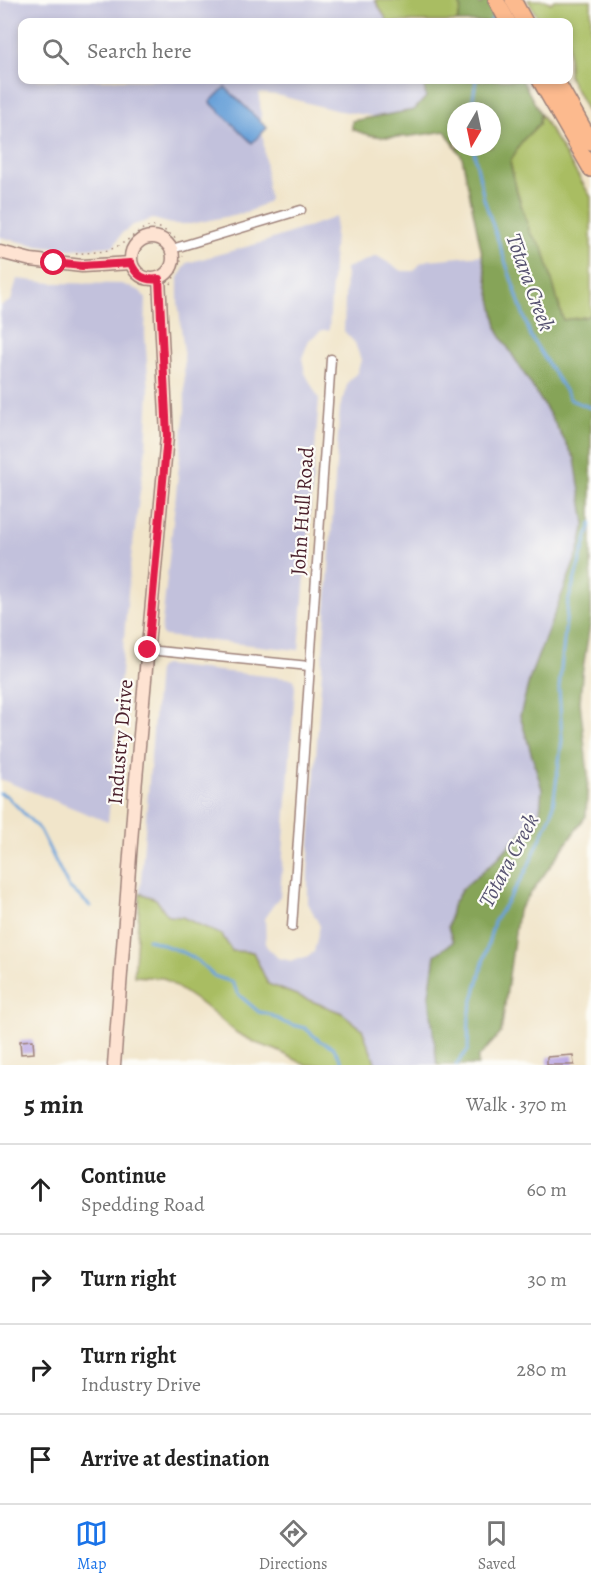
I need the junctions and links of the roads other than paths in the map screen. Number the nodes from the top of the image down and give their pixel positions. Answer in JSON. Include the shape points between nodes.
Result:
{"nodes":[{"id":1,"x":496,"y":0,"type":"edge"},
{"id":2,"x":513,"y":0,"type":"edge"},
{"id":3,"x":506,"y":18,"type":"edge"},
{"id":4,"x":522,"y":18,"type":"edge"},
{"id":5,"x":542,"y":84,"type":"edge"},
{"id":6,"x":558,"y":84,"type":"edge"},
{"id":7,"x":591,"y":141,"type":"edge"},
{"id":8,"x":591,"y":169,"type":"edge"},
{"id":9,"x":301,"y":210,"type":"dead end"},
{"id":10,"x":177,"y":247,"type":"junction"},
{"id":11,"x":0,"y":252,"type":"edge"},
{"id":12,"x":131,"y":263,"type":"junction"},
{"id":13,"x":165,"y":281,"type":"junction"},
{"id":14,"x":332,"y":359,"type":"dead end"},
{"id":15,"x":148,"y":650,"type":"junction"},
{"id":16,"x":309,"y":666,"type":"junction"},
{"id":17,"x":292,"y":927,"type":"dead end"},
{"id":18,"x":114,"y":1065,"type":"edge"}],
"edges":[{"from":1,"to":3,"type":"highway"},
{"from":2,"to":4,"type":"highway"},
{"from":5,"to":8,"type":"highway"},
{"from":6,"to":7,"type":"highway"},
{"from":9,"to":10,"type":"street"},
{"from":10,"to":12,"type":"street","via":[[155,237],[142,239],[132,249]]},
{"from":10,"to":13,"type":"street"},
{"from":11,"to":12,"type":"street","via":[[82,266]]},
{"from":12,"to":13,"type":"street","via":[[138,275]]},
{"from":13,"to":15,"type":"street","name":"Industry Drive","via":[[167,436]]},
{"from":14,"to":16,"type":"street","name":"John Hull Road"},
{"from":15,"to":16,"type":"street"},
{"from":15,"to":18,"type":"street","name":"Industry Drive"},
{"from":16,"to":17,"type":"street","name":"John Hull Road"}]}
